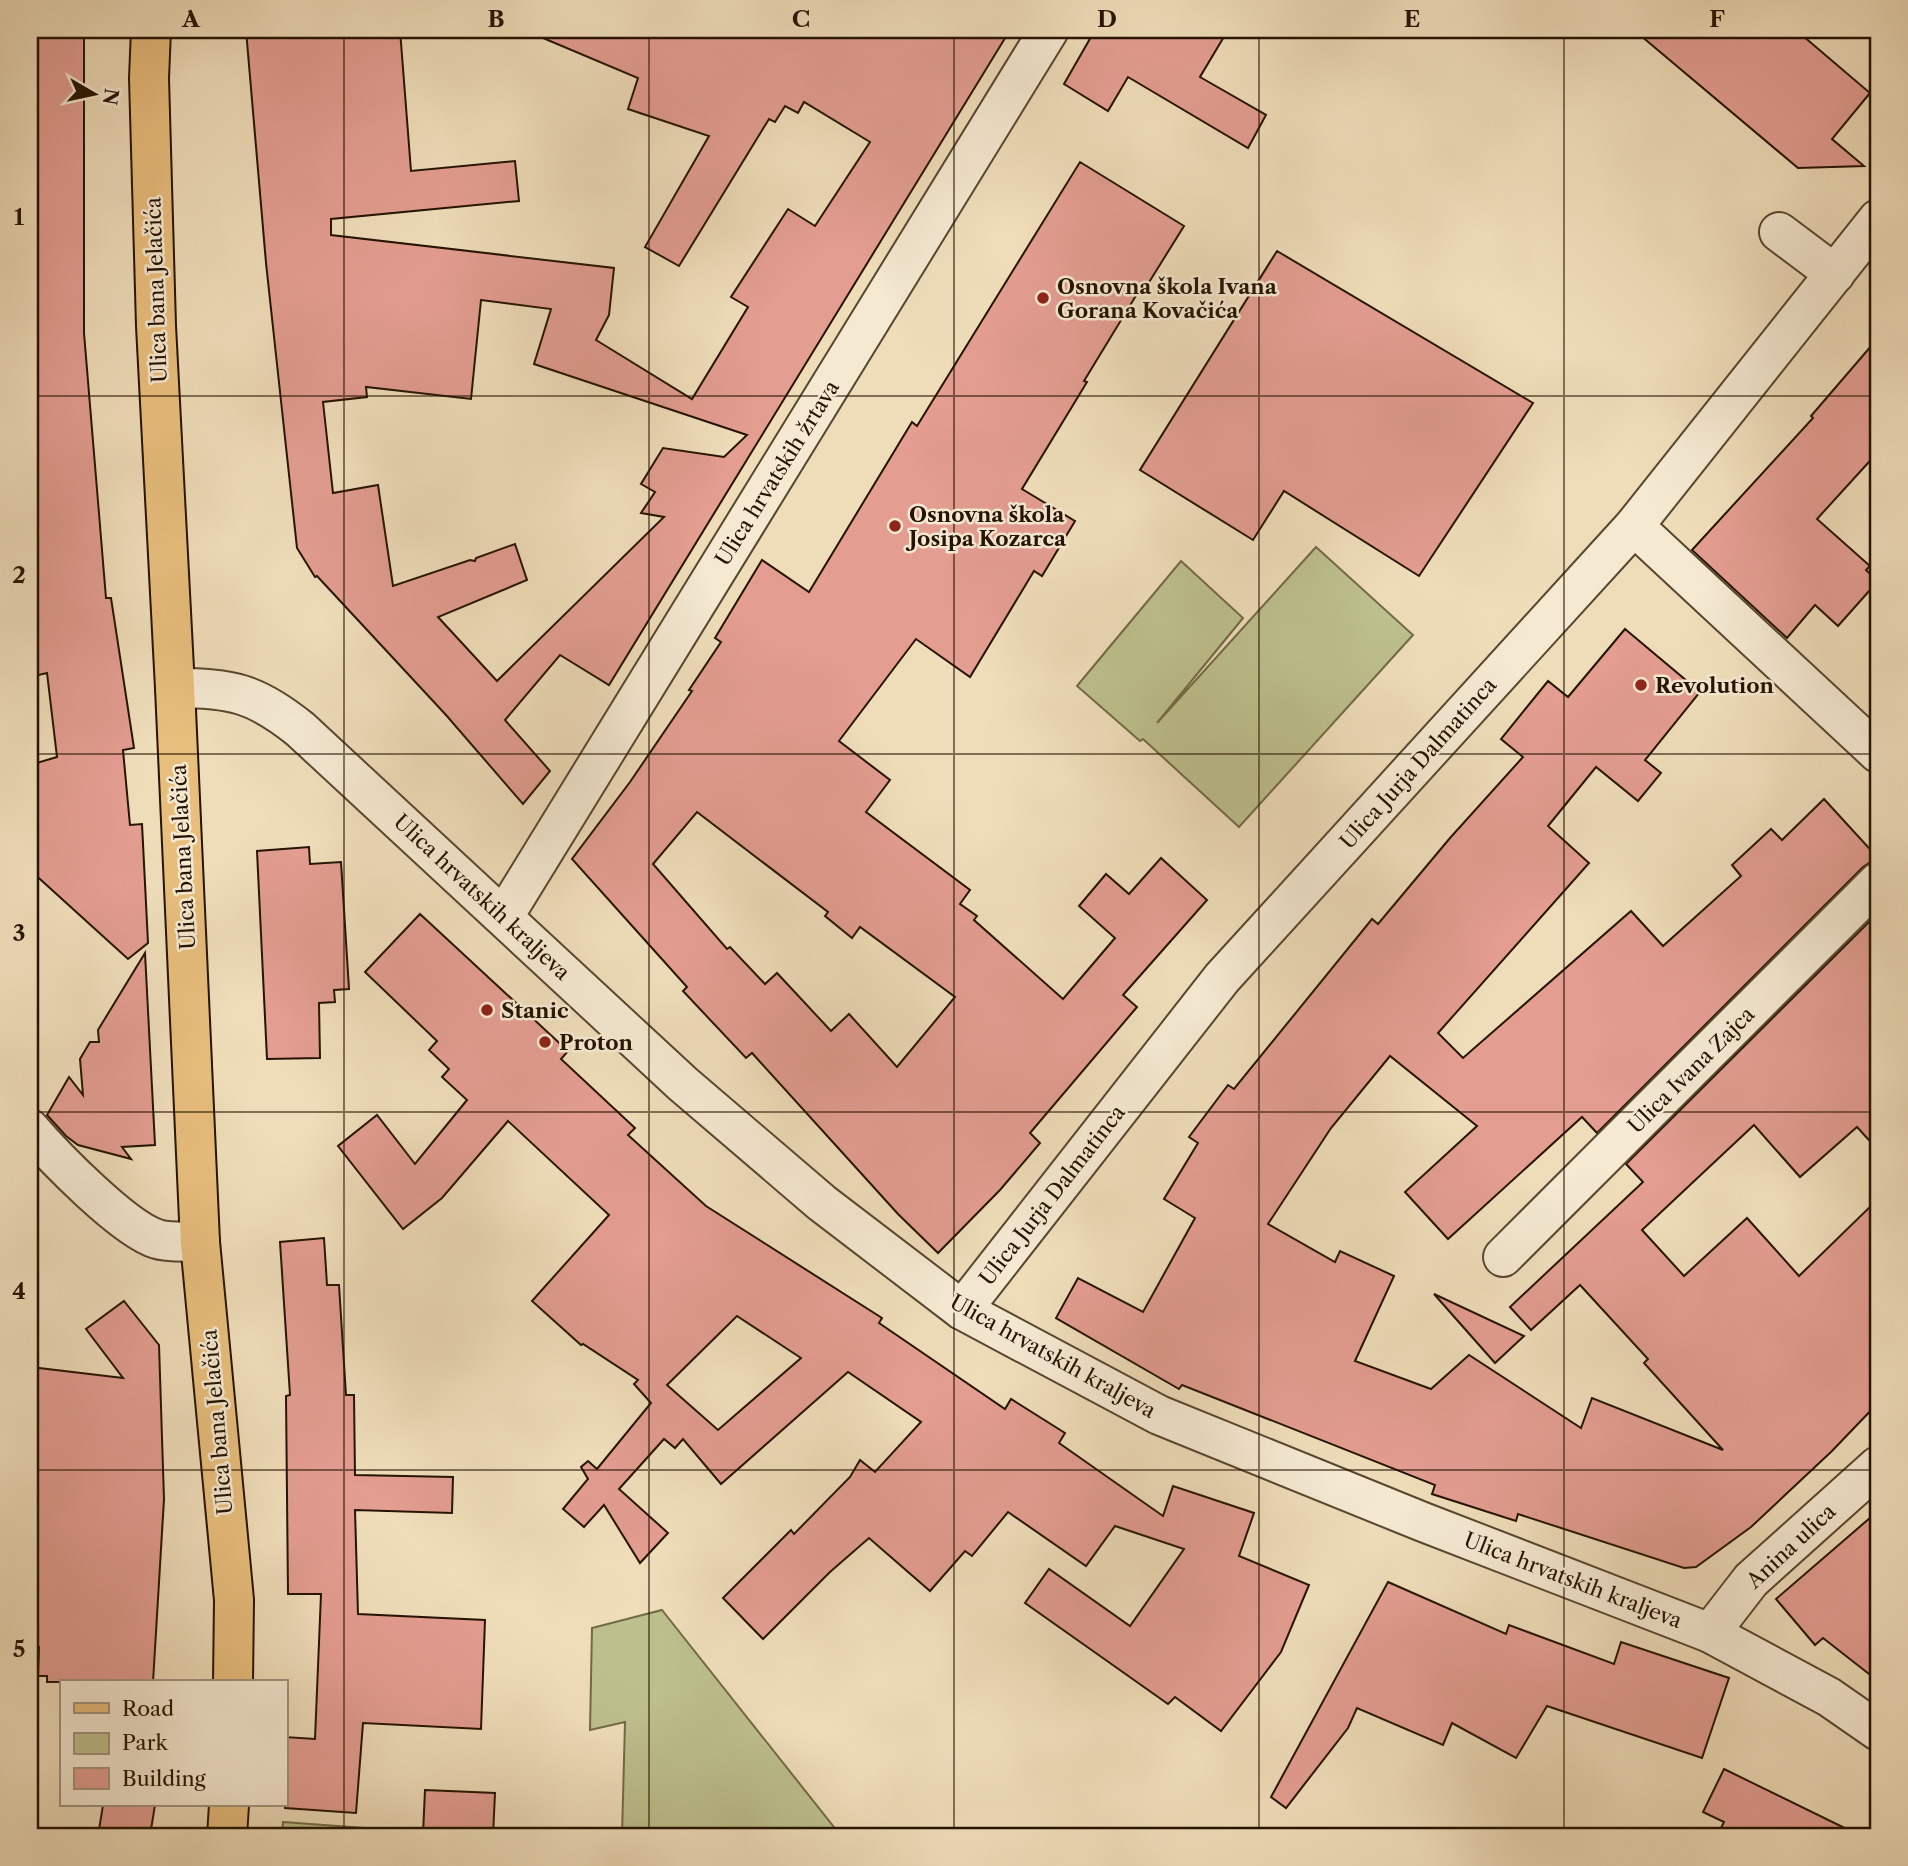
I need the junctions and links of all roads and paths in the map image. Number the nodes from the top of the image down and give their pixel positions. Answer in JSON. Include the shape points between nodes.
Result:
{"nodes":[{"id":1,"x":151,"y":30,"type":"edge"},
{"id":2,"x":1049,"y":30,"type":"edge"},
{"id":3,"x":1878,"y":219,"type":"edge"},
{"id":4,"x":1779,"y":232,"type":"dead end"},
{"id":5,"x":1835,"y":274,"type":"junction"},
{"id":6,"x":1634,"y":526,"type":"junction"},
{"id":7,"x":175,"y":688,"type":"junction"},
{"id":8,"x":1874,"y":741,"type":"edge"},
{"id":9,"x":1878,"y":882,"type":"edge"},
{"id":10,"x":504,"y":916,"type":"junction"},
{"id":11,"x":30,"y":1129,"type":"edge"},
{"id":12,"x":200,"y":1242,"type":"junction"},
{"id":13,"x":1503,"y":1257,"type":"dead end"},
{"id":14,"x":962,"y":1310,"type":"junction"},
{"id":15,"x":1878,"y":1466,"type":"edge"},
{"id":16,"x":1710,"y":1633,"type":"junction"},
{"id":17,"x":233,"y":1680,"type":"edge"},
{"id":18,"x":1878,"y":1731,"type":"edge"},
{"id":19,"x":229,"y":1806,"type":"edge"},
{"id":20,"x":227,"y":1836,"type":"edge"}],
"edges":[{"from":1,"to":7,"type":"main road","name":"Ulica bana Jelačića","via":[[156,326]]},
{"from":2,"to":10,"type":"street","name":"Ulica hrvatskih žrtava"},
{"from":3,"to":5,"type":"street","name":"Ulica Jurja Dalmatinca"},
{"from":4,"to":5,"type":"street"},
{"from":5,"to":6,"type":"street","name":"Ulica Jurja Dalmatinca"},
{"from":6,"to":8,"type":"street"},
{"from":6,"to":14,"type":"street","name":"Ulica Jurja Dalmatinca","via":[[1222,978]]},
{"from":7,"to":10,"type":"street","name":"Ulica hrvatskih kraljeva","via":[[245,694],[275,709]]},
{"from":7,"to":12,"type":"main road","name":"Ulica bana Jelačića"},
{"from":9,"to":13,"type":"street","name":"Ulica Ivana Zajca"},
{"from":10,"to":14,"type":"street","name":"Ulica hrvatskih kraljeva","via":[[683,1084],[822,1203]]},
{"from":11,"to":12,"type":"street","via":[[123,1219],[157,1240]]},
{"from":12,"to":17,"type":"main road","name":"Ulica bana Jelačića","via":[[234,1600]]},
{"from":14,"to":16,"type":"street","name":"Ulica hrvatskih kraljeva","via":[[1159,1415]]},
{"from":15,"to":16,"type":"street","name":"Anina ulica","via":[[1751,1580]]},
{"from":16,"to":18,"type":"street","name":"Ulica hrvatskih kraljeva","via":[[1829,1697]]},
{"from":19,"to":20,"type":"main road"}]}
